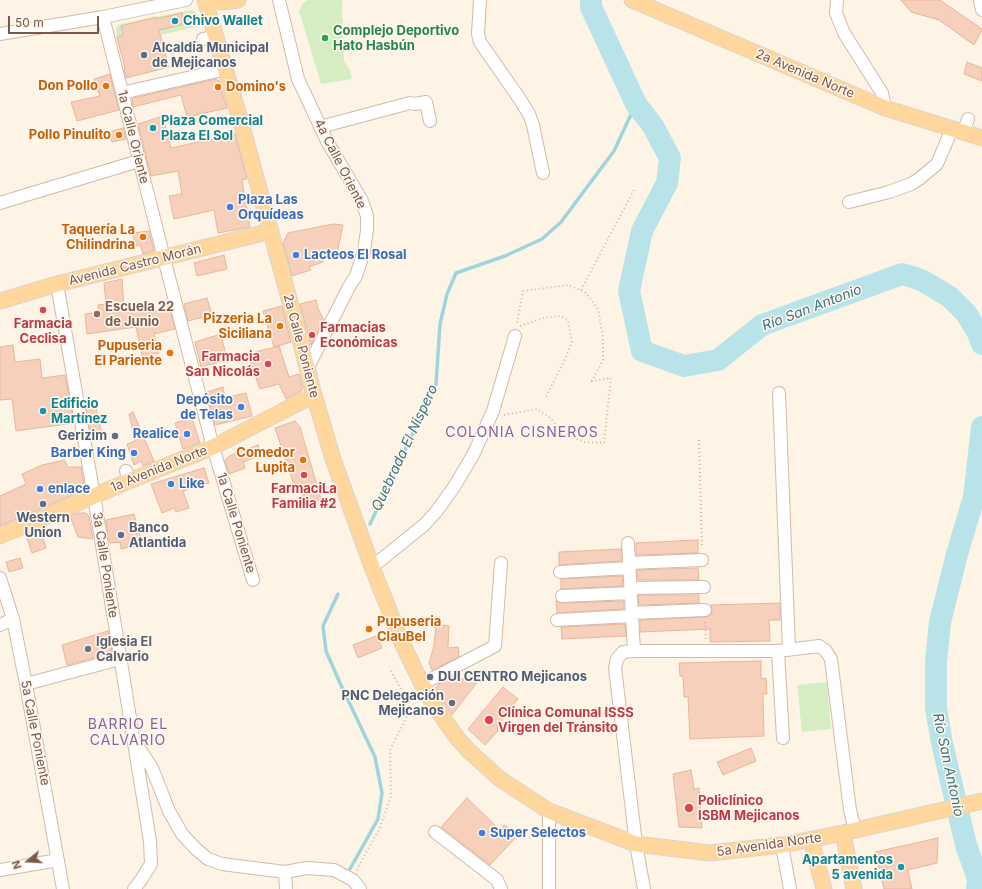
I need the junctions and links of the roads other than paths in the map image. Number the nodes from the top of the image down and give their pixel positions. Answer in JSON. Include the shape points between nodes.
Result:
{"nodes":[{"id":1,"x":186,"y":0,"type":"edge"},
{"id":2,"x":205,"y":0,"type":"edge"},
{"id":3,"x":213,"y":0,"type":"edge"},
{"id":4,"x":238,"y":0,"type":"edge"},
{"id":5,"x":279,"y":0,"type":"edge"},
{"id":6,"x":480,"y":0,"type":"edge"},
{"id":7,"x":837,"y":0,"type":"edge"},
{"id":8,"x":980,"y":0,"type":"edge"},
{"id":9,"x":638,"y":2,"type":"edge"},
{"id":10,"x":982,"y":10,"type":"edge"},
{"id":11,"x":103,"y":17,"type":"junction"},
{"id":12,"x":0,"y":34,"type":"edge"},
{"id":13,"x":226,"y":69,"type":"junction"},
{"id":14,"x":122,"y":93,"type":"junction"},
{"id":15,"x":885,"y":108,"type":"junction"},
{"id":16,"x":430,"y":121,"type":"dead end"},
{"id":17,"x":320,"y":126,"type":"junction"},
{"id":18,"x":961,"y":127,"type":"junction"},
{"id":19,"x":982,"y":138,"type":"edge"},
{"id":20,"x":139,"y":161,"type":"junction"},
{"id":21,"x":543,"y":173,"type":"dead end"},
{"id":22,"x":849,"y":202,"type":"dead end"},
{"id":23,"x":0,"y":203,"type":"edge"},
{"id":24,"x":271,"y":231,"type":"junction"},
{"id":25,"x":164,"y":258,"type":"junction"},
{"id":26,"x":57,"y":284,"type":"junction"},
{"id":27,"x":0,"y":301,"type":"edge"},
{"id":28,"x":515,"y":336,"type":"dead end"},
{"id":29,"x":307,"y":369,"type":"junction"},
{"id":30,"x":779,"y":393,"type":"dead end"},
{"id":31,"x":314,"y":395,"type":"junction"},
{"id":32,"x":213,"y":447,"type":"junction"},
{"id":33,"x":94,"y":496,"type":"junction"},
{"id":34,"x":0,"y":536,"type":"edge"},
{"id":35,"x":628,"y":543,"type":"dead end"},
{"id":36,"x":702,"y":560,"type":"road end"},
{"id":37,"x":502,"y":563,"type":"dead end"},
{"id":38,"x":629,"y":565,"type":"junction"},
{"id":39,"x":372,"y":567,"type":"junction"},
{"id":40,"x":560,"y":572,"type":"dead end"},
{"id":41,"x":0,"y":578,"type":"edge"},
{"id":42,"x":253,"y":580,"type":"dead end"},
{"id":43,"x":704,"y":587,"type":"dead end"},
{"id":44,"x":630,"y":590,"type":"junction"},
{"id":45,"x":562,"y":596,"type":"dead end"},
{"id":46,"x":704,"y":610,"type":"road end"},
{"id":47,"x":632,"y":614,"type":"junction"},
{"id":48,"x":13,"y":619,"type":"junction"},
{"id":49,"x":557,"y":620,"type":"dead end"},
{"id":50,"x":0,"y":625,"type":"edge"},
{"id":51,"x":783,"y":650,"type":"junction"},
{"id":52,"x":634,"y":651,"type":"junction"},
{"id":53,"x":120,"y":659,"type":"junction"},
{"id":54,"x":26,"y":684,"type":"junction"},
{"id":55,"x":422,"y":684,"type":"junction"},
{"id":56,"x":783,"y":738,"type":"dead end"},
{"id":57,"x":134,"y":741,"type":"junction"},
{"id":58,"x":978,"y":802,"type":"edge"},
{"id":59,"x":549,"y":811,"type":"junction"},
{"id":60,"x":435,"y":832,"type":"dead end"},
{"id":61,"x":849,"y":832,"type":"junction"},
{"id":62,"x":810,"y":840,"type":"junction"},
{"id":63,"x":636,"y":844,"type":"junction"},
{"id":64,"x":782,"y":845,"type":"junction"},
{"id":65,"x":58,"y":860,"type":"junction"},
{"id":66,"x":0,"y":870,"type":"edge"},
{"id":67,"x":285,"y":872,"type":"junction"},
{"id":68,"x":356,"y":884,"type":"edge"},
{"id":69,"x":64,"y":889,"type":"edge"},
{"id":70,"x":134,"y":889,"type":"edge"},
{"id":71,"x":286,"y":889,"type":"edge"},
{"id":72,"x":501,"y":889,"type":"edge"},
{"id":73,"x":549,"y":889,"type":"edge"},
{"id":74,"x":644,"y":889,"type":"edge"},
{"id":75,"x":790,"y":889,"type":"edge"},
{"id":76,"x":824,"y":889,"type":"edge"},
{"id":77,"x":854,"y":889,"type":"edge"}],
"edges":[{"from":1,"to":11,"type":"street"},
{"from":2,"to":13,"type":"main road","name":"2a Calle Poniente","via":[[209,37]]},
{"from":3,"to":4,"type":"main road"},
{"from":5,"to":17,"type":"street","name":"4a Calle Oriente","via":[[298,79]]},
{"from":6,"to":21,"type":"street","via":[[480,42],[529,114]]},
{"from":7,"to":15,"type":"street","via":[[836,13],[844,33],[882,93]]},
{"from":8,"to":10,"type":"street"},
{"from":9,"to":15,"type":"main road","name":"2a Avenida Norte"},
{"from":11,"to":12,"type":"street"},
{"from":11,"to":14,"type":"street","name":"1a Calle Oriente"},
{"from":13,"to":14,"type":"street"},
{"from":13,"to":24,"type":"main road","name":"2a Calle Poniente","via":[[237,120]]},
{"from":14,"to":20,"type":"street","name":"1a Calle Oriente"},
{"from":15,"to":18,"type":"main road","name":"2a Avenida Norte"},
{"from":16,"to":17,"type":"street","via":[[426,102],[410,103]]},
{"from":17,"to":29,"type":"street","name":"4a Calle Oriente","via":[[362,201],[367,230],[356,276]]},
{"from":18,"to":19,"type":"main road","name":"2a Avenida Norte"},
{"from":18,"to":22,"type":"street","via":[[938,164],[919,179],[889,192]]},
{"from":20,"to":23,"type":"street"},
{"from":20,"to":25,"type":"street","name":"1a Calle Oriente"},
{"from":24,"to":25,"type":"main road","name":"Avenida Castro Morán"},
{"from":24,"to":29,"type":"main road","name":"2a Calle Poniente"},
{"from":25,"to":26,"type":"main road","name":"Avenida Castro Morán"},
{"from":25,"to":32,"type":"street","name":"1a Calle Poniente"},
{"from":26,"to":27,"type":"main road","name":"Avenida Castro Morán"},
{"from":26,"to":33,"type":"street","name":"3a Calle Poniente","via":[[75,374]]},
{"from":28,"to":39,"type":"street","via":[[493,411],[473,455],[454,488],[424,525]]},
{"from":29,"to":31,"type":"main road","name":"2a Calle Poniente"},
{"from":30,"to":51,"type":"street"},
{"from":31,"to":32,"type":"main road","name":"1a Avenida Norte"},
{"from":31,"to":39,"type":"main road","name":"2a Calle Poniente","via":[[333,459]]},
{"from":32,"to":33,"type":"main road","name":"1a Avenida Norte","via":[[128,476]]},
{"from":32,"to":42,"type":"street","name":"1a Calle Poniente"},
{"from":33,"to":34,"type":"main road","name":"1a Avenida Norte"},
{"from":33,"to":53,"type":"street","name":"3a Calle Poniente"},
{"from":35,"to":38,"type":"street"},
{"from":36,"to":38,"type":"street"},
{"from":37,"to":55,"type":"street","via":[[495,646]]},
{"from":38,"to":40,"type":"street"},
{"from":38,"to":44,"type":"street"},
{"from":39,"to":55,"type":"main road","name":"2a Calle Poniente","via":[[402,643]]},
{"from":41,"to":48,"type":"street","name":"5a Calle Poniente"},
{"from":43,"to":44,"type":"street"},
{"from":44,"to":45,"type":"street"},
{"from":44,"to":47,"type":"street"},
{"from":46,"to":47,"type":"street"},
{"from":47,"to":49,"type":"street"},
{"from":47,"to":52,"type":"street"},
{"from":48,"to":50,"type":"street"},
{"from":48,"to":54,"type":"street","name":"5a Calle Poniente"},
{"from":51,"to":52,"type":"street"},
{"from":51,"to":56,"type":"street"},
{"from":51,"to":61,"type":"street","via":[[820,646],[831,659],[850,810]]},
{"from":52,"to":63,"type":"street","via":[[623,652],[616,659],[615,668]]},
{"from":53,"to":54,"type":"street"},
{"from":53,"to":57,"type":"street","name":"3a Calle Poniente"},
{"from":54,"to":65,"type":"street","name":"5a Calle Poniente"},
{"from":55,"to":59,"type":"main road","name":"5a Avenida Norte","via":[[444,721],[470,752],[500,779]]},
{"from":57,"to":67,"type":"street","via":[[152,768],[169,811],[182,834],[196,849],[208,859],[222,864]]},
{"from":57,"to":70,"type":"street","name":"3a Calle Poniente","via":[[150,842],[150,864]]},
{"from":58,"to":61,"type":"main road","name":"5a Avenida Norte"},
{"from":59,"to":63,"type":"main road","name":"5a Avenida Norte"},
{"from":59,"to":73,"type":"street"},
{"from":60,"to":72,"type":"street","via":[[497,880]]},
{"from":61,"to":62,"type":"main road","name":"5a Avenida Norte"},
{"from":61,"to":77,"type":"main road"},
{"from":62,"to":64,"type":"main road","name":"5a Avenida Norte"},
{"from":62,"to":76,"type":"main road"},
{"from":63,"to":64,"type":"main road","name":"5a Avenida Norte","via":[[710,853]]},
{"from":63,"to":74,"type":"street"},
{"from":64,"to":75,"type":"street"},
{"from":65,"to":66,"type":"street"},
{"from":65,"to":69,"type":"street","name":"5a Calle Poniente"},
{"from":67,"to":68,"type":"street","via":[[307,868],[334,870]]},
{"from":67,"to":71,"type":"street"}]}
